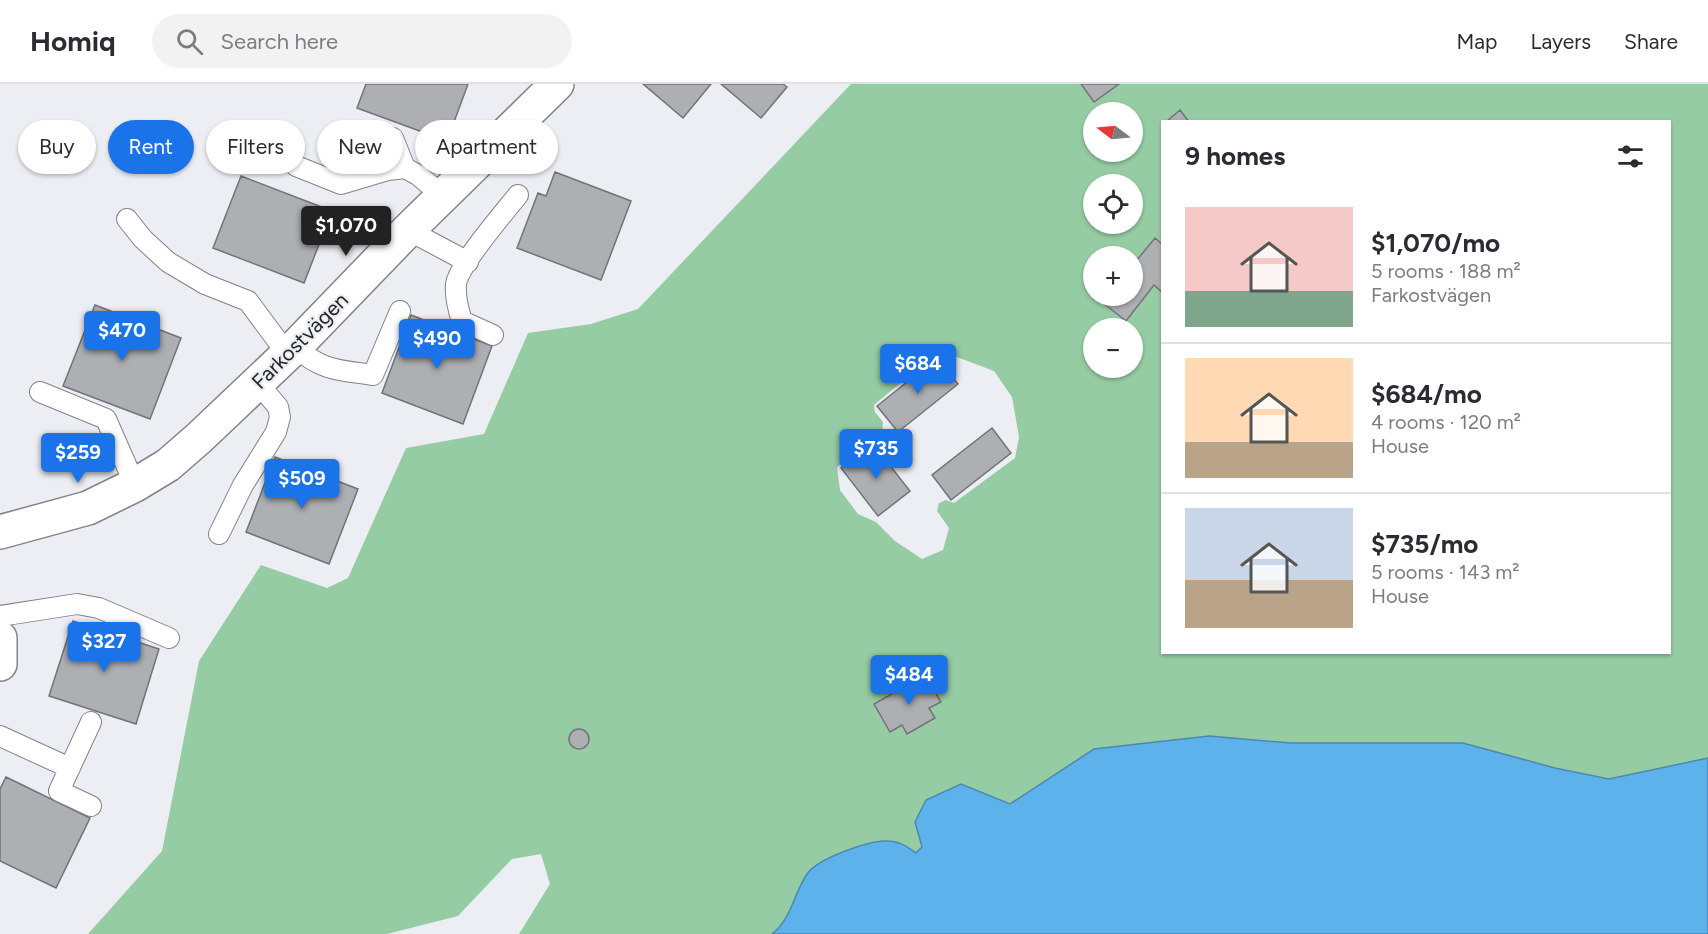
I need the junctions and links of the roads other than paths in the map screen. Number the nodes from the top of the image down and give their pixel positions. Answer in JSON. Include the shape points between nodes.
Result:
{"nodes":[{"id":1,"x":557,"y":84,"type":"edge"},
{"id":2,"x":403,"y":163,"type":"edge"},
{"id":3,"x":405,"y":168,"type":"junction"},
{"id":4,"x":305,"y":170,"type":"edge"},
{"id":5,"x":518,"y":195,"type":"dead end"},
{"id":6,"x":443,"y":196,"type":"junction"},
{"id":7,"x":127,"y":219,"type":"dead end"},
{"id":8,"x":408,"y":230,"type":"junction"},
{"id":9,"x":468,"y":262,"type":"junction"},
{"id":10,"x":400,"y":311,"type":"dead end"},
{"id":11,"x":493,"y":335,"type":"dead end"},
{"id":12,"x":292,"y":351,"type":"junction"},
{"id":13,"x":258,"y":383,"type":"junction"},
{"id":14,"x":40,"y":392,"type":"dead end"},
{"id":15,"x":135,"y":485,"type":"junction"},
{"id":16,"x":0,"y":532,"type":"edge"},
{"id":17,"x":219,"y":534,"type":"dead end"},
{"id":18,"x":0,"y":616,"type":"edge"},
{"id":19,"x":0,"y":638,"type":"edge"},
{"id":20,"x":169,"y":638,"type":"dead end"},
{"id":21,"x":0,"y":664,"type":"edge"},
{"id":22,"x":91,"y":722,"type":"dead end"},
{"id":23,"x":0,"y":736,"type":"edge"},
{"id":24,"x":70,"y":768,"type":"junction"},
{"id":25,"x":91,"y":806,"type":"dead end"}],
"edges":[{"from":1,"to":6,"type":"street","name":"Farkostvägen"},
{"from":2,"to":3,"type":"lane"},
{"from":3,"to":4,"type":"lane","via":[[341,184]]},
{"from":3,"to":6,"type":"lane"},
{"from":5,"to":9,"type":"lane"},
{"from":6,"to":8,"type":"street","name":"Farkostvägen"},
{"from":7,"to":12,"type":"lane","via":[[168,262],[205,284],[248,301]]},
{"from":8,"to":9,"type":"lane"},
{"from":8,"to":12,"type":"street","name":"Farkostvägen"},
{"from":9,"to":11,"type":"lane","via":[[456,281],[462,321]]},
{"from":10,"to":12,"type":"lane","via":[[373,375],[326,368]]},
{"from":12,"to":13,"type":"street","name":"Farkostvägen"},
{"from":13,"to":15,"type":"street","name":"Farkostvägen","via":[[168,465]]},
{"from":13,"to":17,"type":"lane","via":[[278,407],[280,417],[276,432]]},
{"from":14,"to":15,"type":"lane","via":[[106,419]]},
{"from":15,"to":16,"type":"street","name":"Farkostvägen","via":[[88,508]]},
{"from":18,"to":20,"type":"lane","via":[[77,603],[99,608]]},
{"from":19,"to":21,"type":"street"},
{"from":22,"to":24,"type":"lane"},
{"from":23,"to":24,"type":"lane"},
{"from":24,"to":25,"type":"lane","via":[[59,791]]}]}
